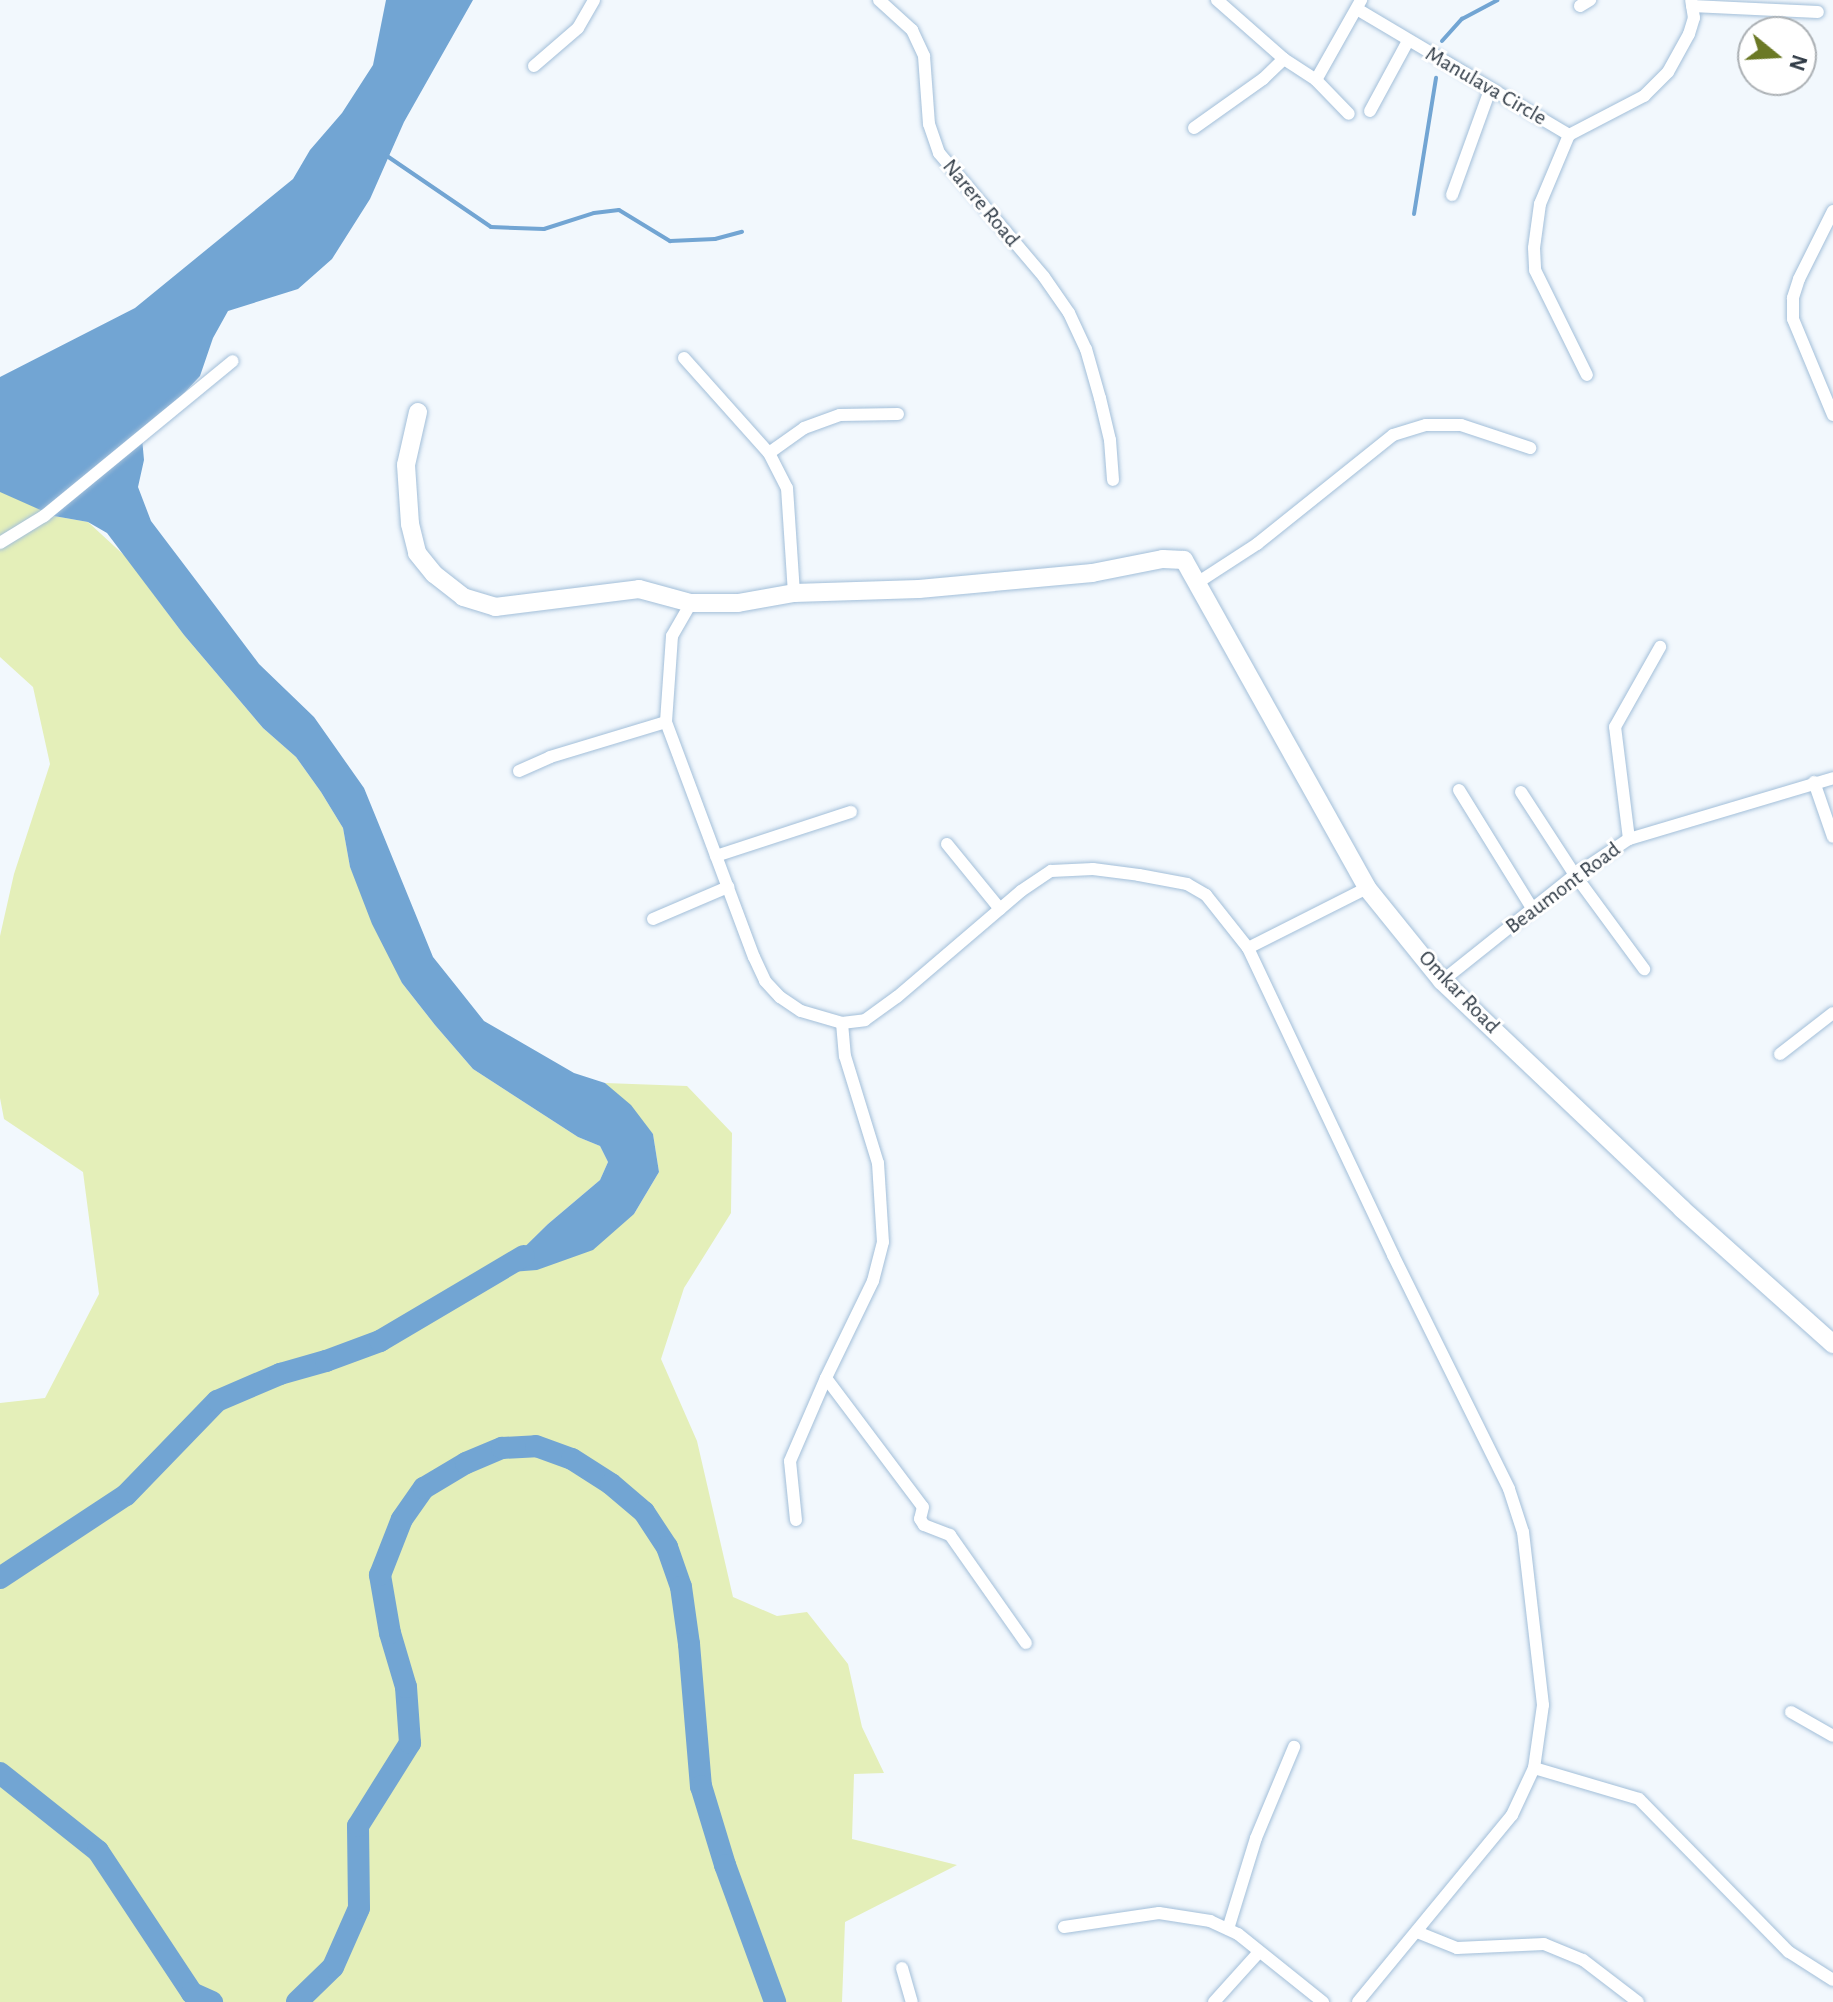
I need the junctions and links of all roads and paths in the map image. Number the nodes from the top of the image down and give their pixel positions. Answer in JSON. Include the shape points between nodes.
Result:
{"nodes":[{"id":1,"x":594,"y":0,"type":"edge"},
{"id":2,"x":879,"y":0,"type":"edge"},
{"id":3,"x":1217,"y":0,"type":"edge"},
{"id":4,"x":1692,"y":3,"type":"edge"},
{"id":5,"x":1359,"y":5,"type":"edge"},
{"id":6,"x":1818,"y":12,"type":"dead end"},
{"id":7,"x":1408,"y":41,"type":"junction"},
{"id":8,"x":1284,"y":59,"type":"junction"},
{"id":9,"x":534,"y":66,"type":"dead end"},
{"id":10,"x":1316,"y":80,"type":"junction"},
{"id":11,"x":1490,"y":90,"type":"junction"},
{"id":12,"x":1370,"y":111,"type":"dead end"},
{"id":13,"x":1349,"y":114,"type":"dead end"},
{"id":14,"x":1194,"y":128,"type":"dead end"},
{"id":15,"x":1569,"y":135,"type":"junction"},
{"id":16,"x":1452,"y":195,"type":"dead end"},
{"id":17,"x":1833,"y":211,"type":"edge"},
{"id":18,"x":684,"y":358,"type":"dead end"},
{"id":19,"x":233,"y":361,"type":"dead end"},
{"id":20,"x":1587,"y":375,"type":"dead end"},
{"id":21,"x":418,"y":412,"type":"dead end"},
{"id":22,"x":898,"y":414,"type":"dead end"},
{"id":23,"x":1833,"y":415,"type":"edge"},
{"id":24,"x":1530,"y":448,"type":"dead end"},
{"id":25,"x":769,"y":453,"type":"junction"},
{"id":26,"x":1113,"y":480,"type":"dead end"},
{"id":27,"x":0,"y":543,"type":"edge"},
{"id":28,"x":1197,"y":583,"type":"junction"},
{"id":29,"x":794,"y":593,"type":"junction"},
{"id":30,"x":691,"y":603,"type":"junction"},
{"id":31,"x":1660,"y":647,"type":"dead end"},
{"id":32,"x":666,"y":722,"type":"junction"},
{"id":33,"x":519,"y":771,"type":"dead end"},
{"id":34,"x":1833,"y":778,"type":"edge"},
{"id":35,"x":1814,"y":782,"type":"junction"},
{"id":36,"x":1459,"y":790,"type":"dead end"},
{"id":37,"x":1521,"y":792,"type":"dead end"},
{"id":38,"x":851,"y":812,"type":"dead end"},
{"id":39,"x":1833,"y":837,"type":"edge"},
{"id":40,"x":1629,"y":839,"type":"junction"},
{"id":41,"x":947,"y":844,"type":"dead end"},
{"id":42,"x":716,"y":856,"type":"junction"},
{"id":43,"x":1575,"y":875,"type":"junction"},
{"id":44,"x":728,"y":887,"type":"junction"},
{"id":45,"x":1367,"y":888,"type":"junction"},
{"id":46,"x":1000,"y":909,"type":"junction"},
{"id":47,"x":1533,"y":910,"type":"junction"},
{"id":48,"x":653,"y":919,"type":"dead end"},
{"id":49,"x":1248,"y":948,"type":"junction"},
{"id":50,"x":1644,"y":969,"type":"dead end"},
{"id":51,"x":1442,"y":981,"type":"junction"},
{"id":52,"x":1833,"y":1013,"type":"edge"},
{"id":53,"x":842,"y":1023,"type":"junction"},
{"id":54,"x":1780,"y":1054,"type":"dead end"},
{"id":55,"x":1833,"y":1344,"type":"edge"},
{"id":56,"x":826,"y":1378,"type":"junction"},
{"id":57,"x":796,"y":1520,"type":"dead end"},
{"id":58,"x":1026,"y":1643,"type":"dead end"},
{"id":59,"x":1791,"y":1712,"type":"dead end"},
{"id":60,"x":1833,"y":1736,"type":"edge"},
{"id":61,"x":1294,"y":1747,"type":"dead end"},
{"id":62,"x":1534,"y":1768,"type":"junction"},
{"id":63,"x":1064,"y":1927,"type":"dead end"},
{"id":64,"x":1228,"y":1929,"type":"junction"},
{"id":65,"x":1417,"y":1932,"type":"junction"},
{"id":66,"x":1259,"y":1952,"type":"junction"},
{"id":67,"x":902,"y":1968,"type":"dead end"},
{"id":68,"x":1833,"y":1980,"type":"edge"},
{"id":69,"x":912,"y":2002,"type":"edge"},
{"id":70,"x":1214,"y":2002,"type":"edge"},
{"id":71,"x":1323,"y":2002,"type":"edge"},
{"id":72,"x":1358,"y":2002,"type":"edge"},
{"id":73,"x":1638,"y":2002,"type":"edge"}],
"edges":[{"from":1,"to":9,"type":"street","via":[[578,28]]},
{"from":2,"to":26,"type":"street","name":"Narere Road","via":[[912,30],[924,56],[929,124],[939,153],[1069,313],[1100,398]]},
{"from":3,"to":8,"type":"street"},
{"from":4,"to":6,"type":"street"},
{"from":4,"to":15,"type":"street","name":"Manulava Circle","via":[[1689,34],[1668,72],[1644,96]]},
{"from":5,"to":7,"type":"street","name":"Manulava Circle"},
{"from":5,"to":10,"type":"street"},
{"from":7,"to":11,"type":"street","name":"Manulava Circle"},
{"from":7,"to":12,"type":"street"},
{"from":8,"to":10,"type":"street"},
{"from":8,"to":14,"type":"street"},
{"from":10,"to":13,"type":"street"},
{"from":11,"to":15,"type":"street","name":"Manulava Circle"},
{"from":11,"to":16,"type":"street"},
{"from":15,"to":20,"type":"street","via":[[1540,204],[1535,270]]},
{"from":17,"to":23,"type":"street","via":[[1799,279],[1793,309]]},
{"from":18,"to":25,"type":"street"},
{"from":19,"to":27,"type":"street","via":[[44,516]]},
{"from":21,"to":30,"type":"street","via":[[406,465],[417,553],[463,597],[495,607],[639,589]]},
{"from":22,"to":25,"type":"street","via":[[840,415],[804,428]]},
{"from":24,"to":28,"type":"street","via":[[1461,425],[1426,425],[1393,435],[1257,544]]},
{"from":25,"to":29,"type":"street","via":[[787,488]]},
{"from":28,"to":29,"type":"street","name":"Omkar Road","via":[[1184,560],[1163,559],[1092,573],[919,589]]},
{"from":28,"to":45,"type":"street","name":"Omkar Road"},
{"from":29,"to":30,"type":"street","via":[[738,603]]},
{"from":30,"to":32,"type":"street","via":[[672,636]]},
{"from":31,"to":40,"type":"street","via":[[1615,727]]},
{"from":32,"to":33,"type":"street"},
{"from":32,"to":42,"type":"street"},
{"from":34,"to":35,"type":"street","name":"Beaumont Road"},
{"from":35,"to":39,"type":"street"},
{"from":35,"to":40,"type":"street","name":"Beaumont Road"},
{"from":36,"to":47,"type":"street"},
{"from":37,"to":43,"type":"street"},
{"from":38,"to":42,"type":"street"},
{"from":40,"to":43,"type":"street","name":"Beaumont Road"},
{"from":41,"to":46,"type":"street"},
{"from":42,"to":44,"type":"street"},
{"from":43,"to":47,"type":"street","name":"Beaumont Road"},
{"from":43,"to":50,"type":"street"},
{"from":44,"to":48,"type":"street"},
{"from":44,"to":53,"type":"street","via":[[765,981],[801,1011]]},
{"from":45,"to":49,"type":"street"},
{"from":45,"to":51,"type":"street","name":"Omkar Road"},
{"from":46,"to":49,"type":"street","via":[[1051,871],[1139,875],[1187,884],[1206,895]]},
{"from":46,"to":53,"type":"street","via":[[897,997],[865,1020]]},
{"from":47,"to":51,"type":"street","name":"Beaumont Road"},
{"from":49,"to":62,"type":"street","via":[[1509,1489],[1523,1532],[1543,1705]]},
{"from":51,"to":55,"type":"street","name":"Omkar Road"},
{"from":52,"to":54,"type":"street"},
{"from":53,"to":56,"type":"street","via":[[845,1056],[878,1163],[883,1242],[873,1281]]},
{"from":56,"to":57,"type":"street","via":[[790,1461]]},
{"from":56,"to":58,"type":"street","via":[[923,1507],[924,1525],[950,1535]]},
{"from":59,"to":60,"type":"street"},
{"from":61,"to":64,"type":"street","via":[[1256,1838]]},
{"from":62,"to":65,"type":"street","via":[[1512,1815]]},
{"from":62,"to":68,"type":"street","via":[[1639,1799],[1789,1952]]},
{"from":63,"to":64,"type":"street","via":[[1159,1913]]},
{"from":64,"to":66,"type":"street"},
{"from":65,"to":72,"type":"street"},
{"from":65,"to":73,"type":"street","via":[[1457,1948],[1544,1944],[1583,1960]]},
{"from":66,"to":70,"type":"street"},
{"from":66,"to":71,"type":"street"},
{"from":67,"to":69,"type":"street"}]}
